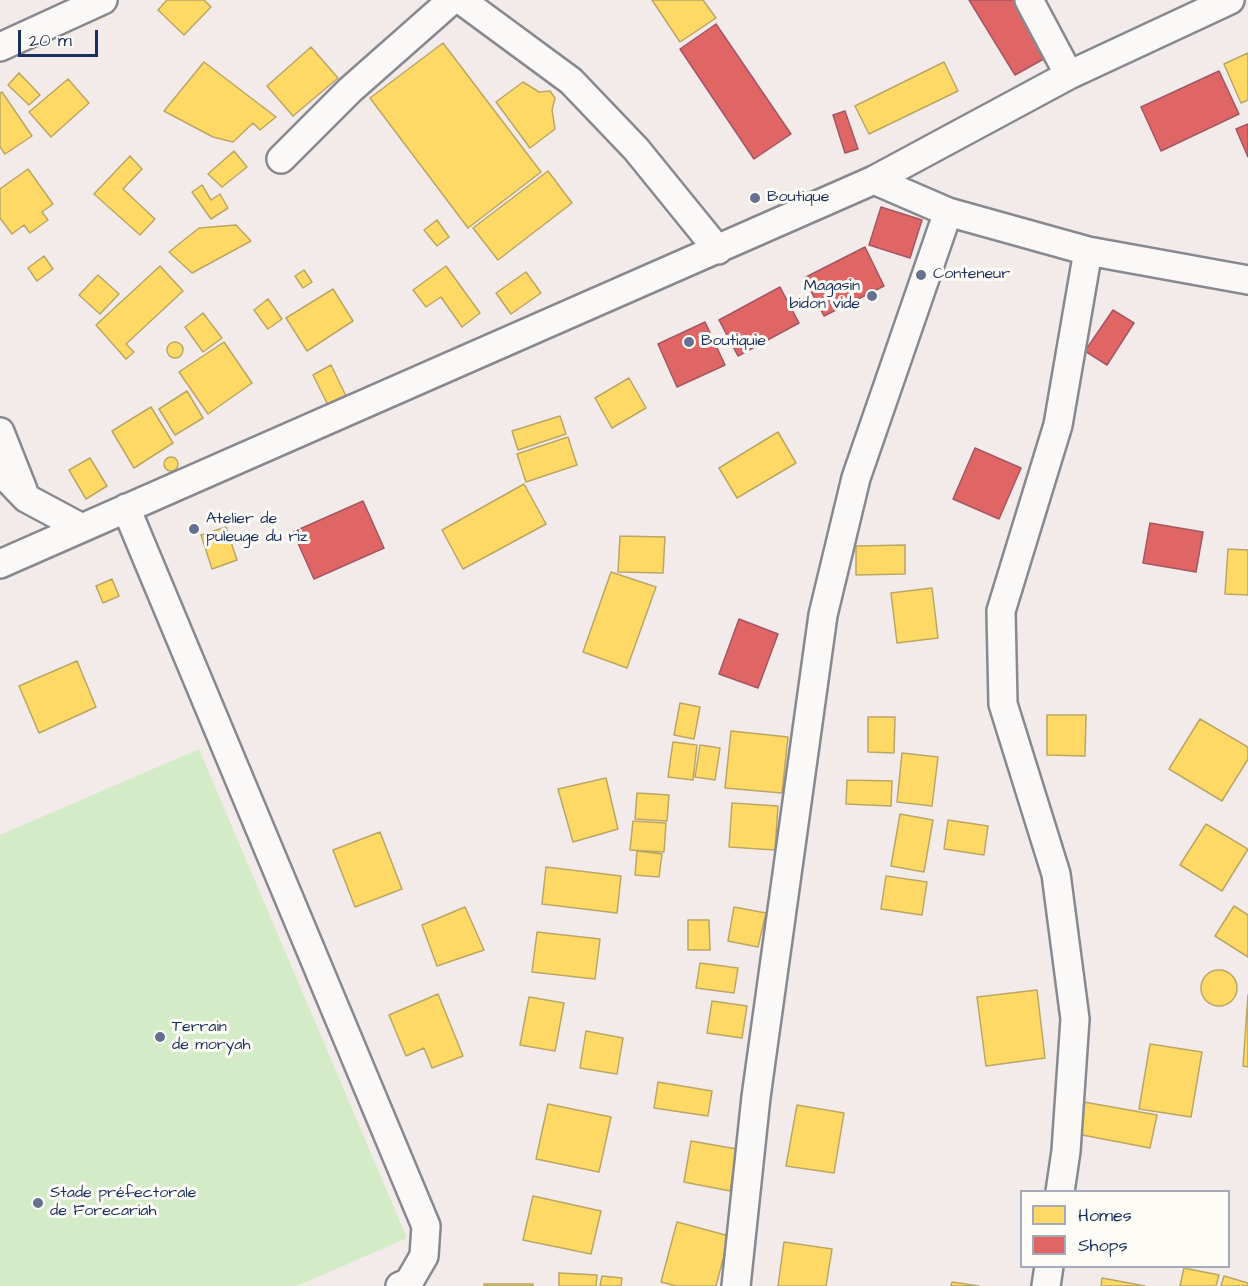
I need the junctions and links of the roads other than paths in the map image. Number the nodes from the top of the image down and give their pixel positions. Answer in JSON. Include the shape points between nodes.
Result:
{"nodes":[{"id":1,"x":103,"y":0,"type":"edge"},
{"id":2,"x":452,"y":0,"type":"edge"},
{"id":3,"x":461,"y":0,"type":"edge"},
{"id":4,"x":1029,"y":0,"type":"edge"},
{"id":5,"x":1230,"y":0,"type":"edge"},
{"id":6,"x":0,"y":47,"type":"edge"},
{"id":7,"x":1069,"y":75,"type":"junction"},
{"id":8,"x":281,"y":159,"type":"dead end"},
{"id":9,"x":874,"y":180,"type":"junction"},
{"id":10,"x":948,"y":212,"type":"junction"},
{"id":11,"x":718,"y":250,"type":"junction"},
{"id":12,"x":1088,"y":251,"type":"junction"},
{"id":13,"x":1248,"y":280,"type":"edge"},
{"id":14,"x":0,"y":432,"type":"edge"},
{"id":15,"x":0,"y":471,"type":"edge"},
{"id":16,"x":26,"y":498,"type":"junction"},
{"id":17,"x":126,"y":508,"type":"junction"},
{"id":18,"x":80,"y":527,"type":"junction"},
{"id":19,"x":0,"y":564,"type":"edge"},
{"id":20,"x":1060,"y":1190,"type":"edge"},
{"id":21,"x":1049,"y":1268,"type":"edge"},
{"id":22,"x":400,"y":1286,"type":"edge"},
{"id":23,"x":736,"y":1286,"type":"edge"},
{"id":24,"x":1046,"y":1286,"type":"edge"}],
"edges":[{"from":1,"to":6,"type":"street"},
{"from":2,"to":8,"type":"street","via":[[350,90]]},
{"from":3,"to":11,"type":"street","via":[[571,81],[636,149]]},
{"from":4,"to":7,"type":"street"},
{"from":5,"to":7,"type":"street"},
{"from":7,"to":9,"type":"street"},
{"from":9,"to":10,"type":"street"},
{"from":9,"to":11,"type":"street"},
{"from":10,"to":12,"type":"street"},
{"from":10,"to":23,"type":"street","via":[[856,478],[823,615],[756,1097]]},
{"from":11,"to":17,"type":"street"},
{"from":12,"to":13,"type":"street"},
{"from":12,"to":20,"type":"street","via":[[1058,425],[1001,611],[1003,704],[1056,874],[1075,1018]]},
{"from":14,"to":16,"type":"street"},
{"from":15,"to":16,"type":"street"},
{"from":16,"to":18,"type":"street"},
{"from":17,"to":18,"type":"street"},
{"from":17,"to":22,"type":"street","via":[[426,1226],[424,1256],[409,1282]]},
{"from":18,"to":19,"type":"street"},
{"from":21,"to":24,"type":"street"}]}
